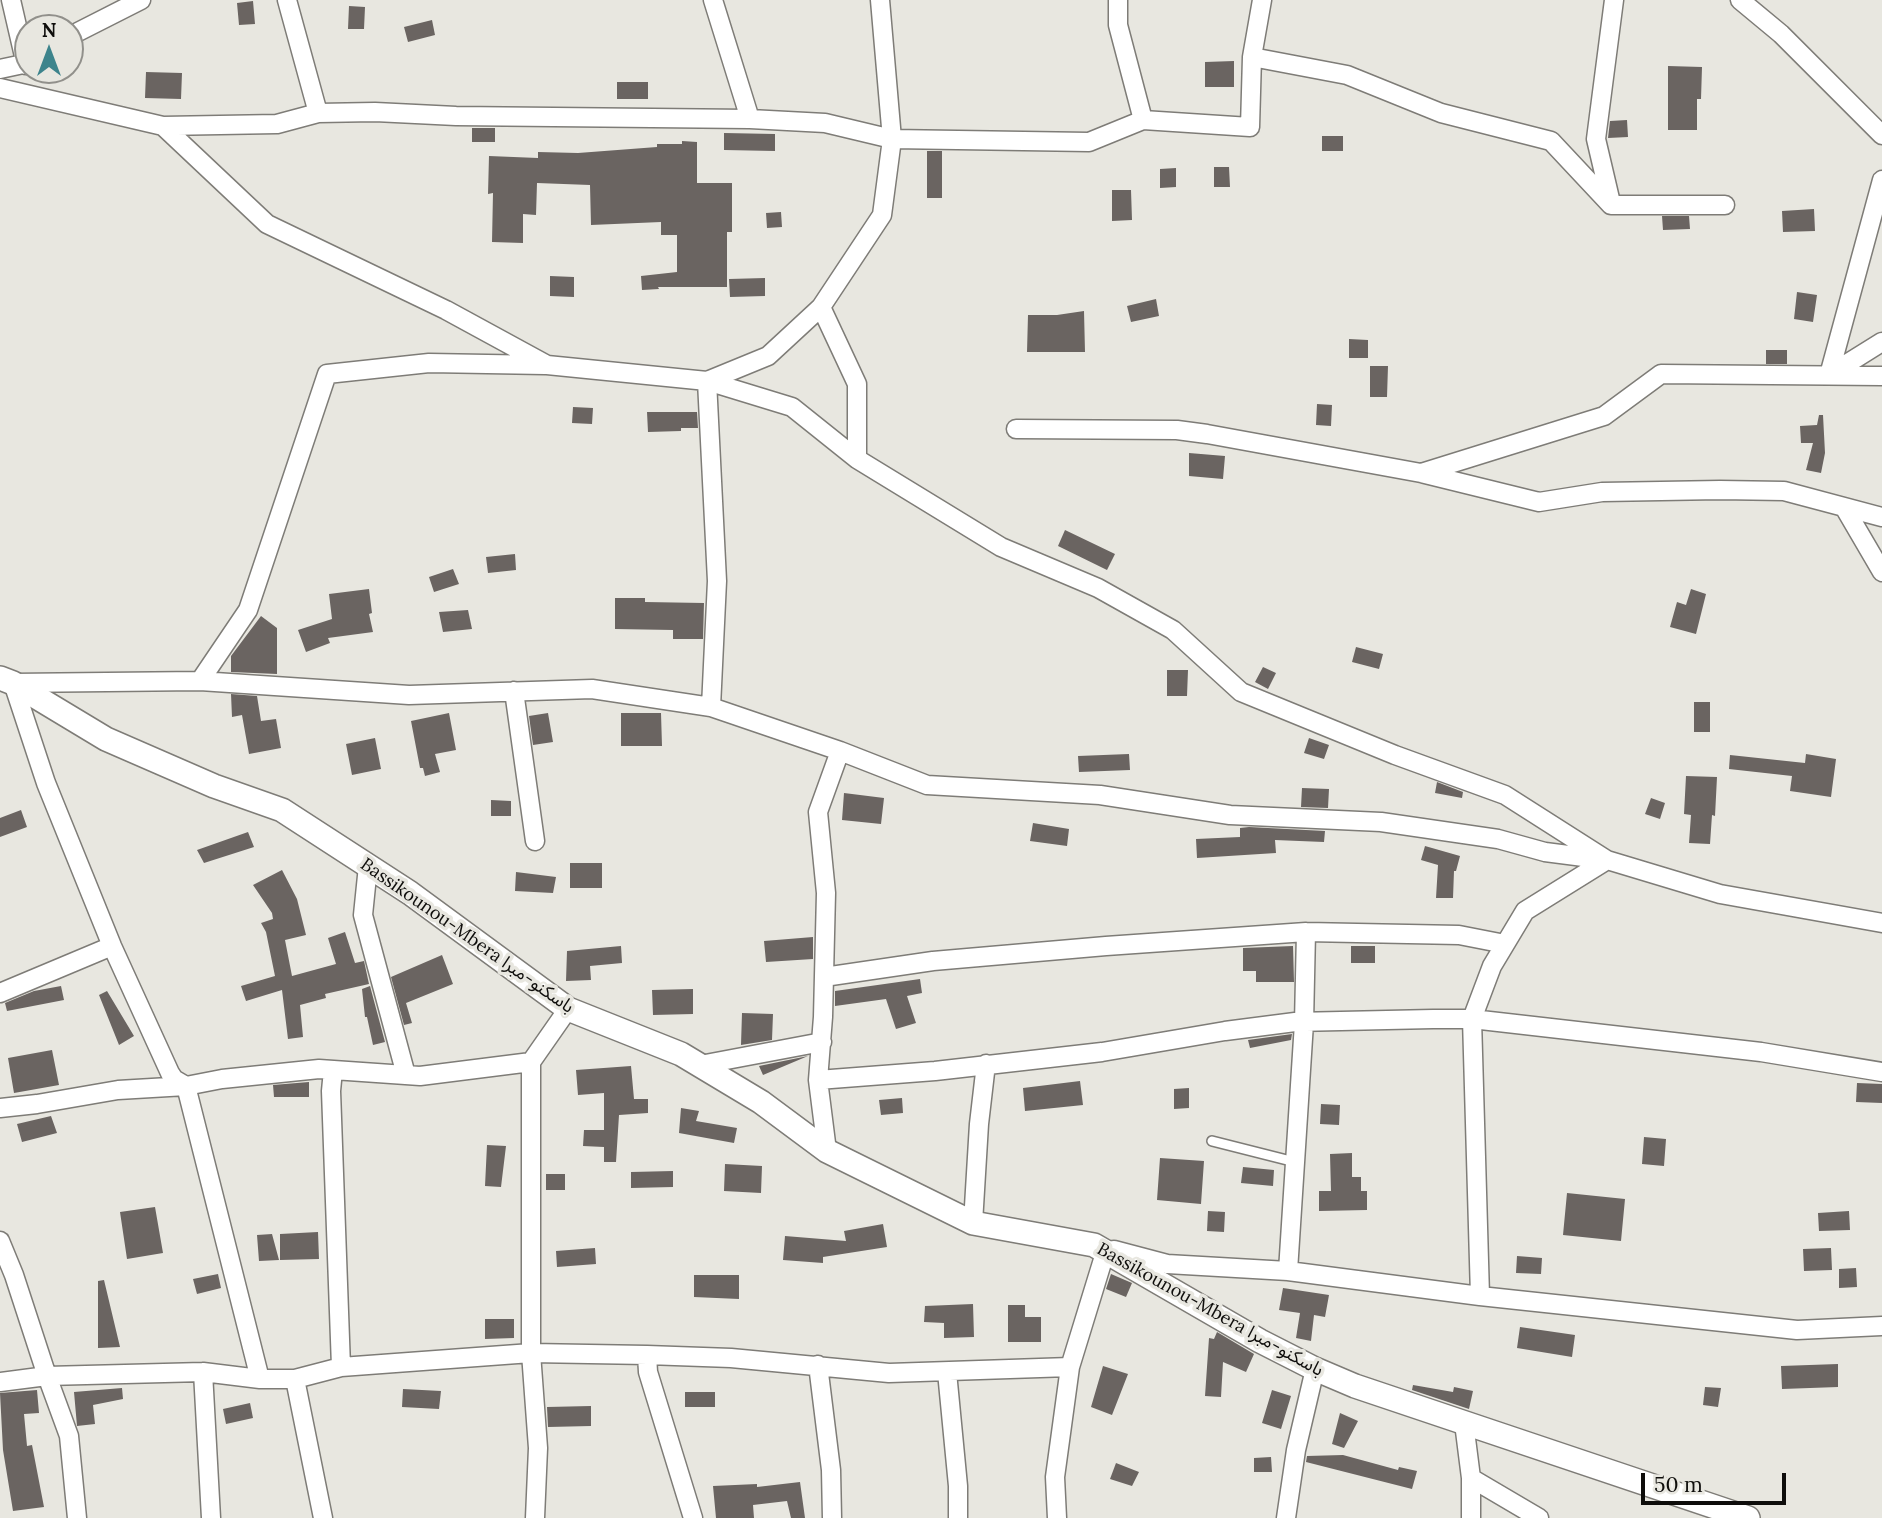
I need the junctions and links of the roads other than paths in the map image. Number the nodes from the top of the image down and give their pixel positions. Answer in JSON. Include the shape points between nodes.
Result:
{"nodes":[{"id":1,"x":287,"y":0,"type":"edge"},
{"id":2,"x":713,"y":0,"type":"edge"},
{"id":3,"x":880,"y":0,"type":"edge"},
{"id":4,"x":1118,"y":0,"type":"edge"},
{"id":5,"x":1262,"y":0,"type":"edge"},
{"id":6,"x":1615,"y":0,"type":"edge"},
{"id":7,"x":1740,"y":0,"type":"edge"},
{"id":8,"x":139,"y":1,"type":"edge"},
{"id":9,"x":84,"y":29,"type":"edge"},
{"id":10,"x":1252,"y":57,"type":"junction"},
{"id":11,"x":0,"y":88,"type":"edge"},
{"id":12,"x":318,"y":113,"type":"junction"},
{"id":13,"x":750,"y":119,"type":"junction"},
{"id":14,"x":1143,"y":120,"type":"junction"},
{"id":15,"x":163,"y":126,"type":"junction"},
{"id":16,"x":1882,"y":135,"type":"edge"},
{"id":17,"x":892,"y":139,"type":"junction"},
{"id":18,"x":1882,"y":180,"type":"edge"},
{"id":19,"x":1611,"y":205,"type":"junction"},
{"id":20,"x":1725,"y":205,"type":"dead end"},
{"id":21,"x":821,"y":307,"type":"junction"},
{"id":22,"x":1882,"y":342,"type":"edge"},
{"id":23,"x":547,"y":365,"type":"junction"},
{"id":24,"x":1829,"y":375,"type":"junction"},
{"id":25,"x":1882,"y":376,"type":"edge"},
{"id":26,"x":707,"y":381,"type":"junction"},
{"id":27,"x":1016,"y":429,"type":"dead end"},
{"id":28,"x":857,"y":459,"type":"junction"},
{"id":29,"x":1421,"y":472,"type":"junction"},
{"id":30,"x":1844,"y":507,"type":"junction"},
{"id":31,"x":1882,"y":517,"type":"edge"},
{"id":32,"x":1882,"y":572,"type":"edge"},
{"id":33,"x":7,"y":680,"type":"edge"},
{"id":34,"x":200,"y":681,"type":"junction"},
{"id":35,"x":514,"y":691,"type":"junction"},
{"id":36,"x":711,"y":707,"type":"junction"},
{"id":37,"x":840,"y":751,"type":"junction"},
{"id":38,"x":535,"y":841,"type":"dead end"},
{"id":39,"x":1607,"y":860,"type":"junction"},
{"id":40,"x":368,"y":866,"type":"junction"},
{"id":41,"x":1882,"y":923,"type":"edge"},
{"id":42,"x":1306,"y":932,"type":"junction"},
{"id":43,"x":1505,"y":944,"type":"junction"},
{"id":44,"x":112,"y":946,"type":"junction"},
{"id":45,"x":824,"y":977,"type":"junction"},
{"id":46,"x":0,"y":993,"type":"edge"},
{"id":47,"x":568,"y":1009,"type":"junction"},
{"id":48,"x":1472,"y":1019,"type":"junction"},
{"id":49,"x":1304,"y":1023,"type":"junction"},
{"id":50,"x":822,"y":1042,"type":"junction"},
{"id":51,"x":531,"y":1062,"type":"junction"},
{"id":52,"x":986,"y":1063,"type":"junction"},
{"id":53,"x":700,"y":1065,"type":"junction"},
{"id":54,"x":333,"y":1070,"type":"junction"},
{"id":55,"x":1882,"y":1072,"type":"edge"},
{"id":56,"x":406,"y":1075,"type":"junction"},
{"id":57,"x":818,"y":1080,"type":"junction"},
{"id":58,"x":186,"y":1086,"type":"junction"},
{"id":59,"x":0,"y":1108,"type":"edge"},
{"id":60,"x":1212,"y":1141,"type":"dead end"},
{"id":61,"x":827,"y":1150,"type":"junction"},
{"id":62,"x":1295,"y":1162,"type":"junction"},
{"id":63,"x":973,"y":1223,"type":"junction"},
{"id":64,"x":0,"y":1241,"type":"edge"},
{"id":65,"x":1100,"y":1249,"type":"junction"},
{"id":66,"x":1288,"y":1271,"type":"junction"},
{"id":67,"x":1480,"y":1296,"type":"junction"},
{"id":68,"x":1882,"y":1326,"type":"edge"},
{"id":69,"x":531,"y":1353,"type":"junction"},
{"id":70,"x":647,"y":1355,"type":"junction"},
{"id":71,"x":818,"y":1365,"type":"junction"},
{"id":72,"x":341,"y":1367,"type":"junction"},
{"id":73,"x":1070,"y":1367,"type":"junction"},
{"id":74,"x":1315,"y":1369,"type":"junction"},
{"id":75,"x":203,"y":1372,"type":"junction"},
{"id":76,"x":947,"y":1372,"type":"junction"},
{"id":77,"x":47,"y":1376,"type":"junction"},
{"id":78,"x":260,"y":1379,"type":"junction"},
{"id":79,"x":295,"y":1379,"type":"junction"},
{"id":80,"x":0,"y":1382,"type":"edge"},
{"id":81,"x":1464,"y":1423,"type":"junction"},
{"id":82,"x":1471,"y":1478,"type":"junction"},
{"id":83,"x":76,"y":1518,"type":"edge"},
{"id":84,"x":211,"y":1518,"type":"edge"},
{"id":85,"x":323,"y":1518,"type":"edge"},
{"id":86,"x":536,"y":1518,"type":"edge"},
{"id":87,"x":693,"y":1518,"type":"edge"},
{"id":88,"x":832,"y":1518,"type":"edge"},
{"id":89,"x":958,"y":1518,"type":"edge"},
{"id":90,"x":1057,"y":1518,"type":"edge"},
{"id":91,"x":1286,"y":1518,"type":"edge"},
{"id":92,"x":1471,"y":1518,"type":"edge"},
{"id":93,"x":1539,"y":1518,"type":"edge"},
{"id":94,"x":1748,"y":1518,"type":"edge"}],
"edges":[{"from":1,"to":12,"type":"street"},
{"from":2,"to":13,"type":"street"},
{"from":3,"to":17,"type":"street"},
{"from":4,"to":14,"type":"street","via":[[1118,25]]},
{"from":5,"to":10,"type":"street"},
{"from":6,"to":19,"type":"street","via":[[1596,139]]},
{"from":7,"to":16,"type":"street","via":[[1781,34]]},
{"from":8,"to":9,"type":"street"},
{"from":10,"to":14,"type":"street","via":[[1250,127]]},
{"from":10,"to":19,"type":"street","via":[[1347,75],[1441,113],[1552,141]]},
{"from":11,"to":15,"type":"street"},
{"from":12,"to":13,"type":"street"},
{"from":12,"to":15,"type":"street","via":[[277,124]]},
{"from":13,"to":17,"type":"street","via":[[825,123]]},
{"from":14,"to":17,"type":"street","via":[[1088,142]]},
{"from":15,"to":23,"type":"street","via":[[267,224],[446,310]]},
{"from":17,"to":21,"type":"street","via":[[882,215]]},
{"from":18,"to":24,"type":"street"},
{"from":19,"to":20,"type":"street"},
{"from":21,"to":26,"type":"street","via":[[768,356]]},
{"from":21,"to":28,"type":"street","via":[[858,384]]},
{"from":22,"to":24,"type":"street"},
{"from":23,"to":26,"type":"street"},
{"from":23,"to":34,"type":"street","via":[[429,363],[327,374],[248,610]]},
{"from":24,"to":25,"type":"street"},
{"from":24,"to":29,"type":"street","via":[[1661,374],[1604,416]]},
{"from":26,"to":28,"type":"street","via":[[792,407]]},
{"from":26,"to":36,"type":"street","via":[[717,581]]},
{"from":27,"to":29,"type":"street","via":[[1177,430]]},
{"from":28,"to":39,"type":"street","via":[[1000,547],[1098,588],[1173,630],[1241,692],[1505,795]]},
{"from":29,"to":30,"type":"street","via":[[1539,502],[1602,492],[1784,491]]},
{"from":30,"to":31,"type":"street"},
{"from":30,"to":32,"type":"street"},
{"from":33,"to":34,"type":"street"},
{"from":33,"to":40,"type":"street","name":"Bassikounou-Mbera باسكنو-مبرا","via":[[106,739],[282,810]]},
{"from":33,"to":44,"type":"street"},
{"from":34,"to":35,"type":"street","via":[[409,695]]},
{"from":35,"to":36,"type":"street","via":[[592,688]]},
{"from":35,"to":38,"type":"street"},
{"from":36,"to":37,"type":"street"},
{"from":37,"to":39,"type":"street","via":[[926,785],[1100,795],[1230,815],[1381,822]]},
{"from":37,"to":45,"type":"street","via":[[818,812],[826,893]]},
{"from":39,"to":41,"type":"street","via":[[1720,894]]},
{"from":39,"to":43,"type":"street","via":[[1525,911]]},
{"from":40,"to":47,"type":"street","name":"Bassikounou-Mbera باسكنو-مبرا"},
{"from":40,"to":56,"type":"street","via":[[363,915]]},
{"from":42,"to":43,"type":"street","via":[[1459,934]]},
{"from":42,"to":45,"type":"street","via":[[933,961]]},
{"from":42,"to":49,"type":"street"},
{"from":43,"to":48,"type":"street"},
{"from":44,"to":46,"type":"street"},
{"from":44,"to":58,"type":"street","via":[[170,1073]]},
{"from":45,"to":50,"type":"street"},
{"from":47,"to":51,"type":"street"},
{"from":47,"to":53,"type":"street","name":"Bassikounou-Mbera باسكنو-مبرا"},
{"from":48,"to":49,"type":"street"},
{"from":48,"to":55,"type":"street","via":[[1760,1052]]},
{"from":48,"to":67,"type":"street"},
{"from":49,"to":52,"type":"street","via":[[1102,1052]]},
{"from":49,"to":62,"type":"street"},
{"from":50,"to":53,"type":"street"},
{"from":50,"to":57,"type":"street"},
{"from":51,"to":56,"type":"street"},
{"from":51,"to":69,"type":"street"},
{"from":52,"to":57,"type":"street"},
{"from":52,"to":63,"type":"street"},
{"from":53,"to":61,"type":"street","name":"Bassikounou-Mbera باسكنو-مبرا"},
{"from":54,"to":56,"type":"street"},
{"from":54,"to":58,"type":"street"},
{"from":54,"to":72,"type":"street"},
{"from":57,"to":61,"type":"street"},
{"from":58,"to":59,"type":"street","via":[[118,1090]]},
{"from":58,"to":78,"type":"street"},
{"from":60,"to":62,"type":"lane"},
{"from":61,"to":63,"type":"street","name":"Bassikounou-Mbera باسكنو-مبرا"},
{"from":62,"to":66,"type":"street"},
{"from":63,"to":65,"type":"street","name":"Bassikounou-Mbera باسكنو-مبرا"},
{"from":64,"to":77,"type":"street"},
{"from":65,"to":66,"type":"street","via":[[1167,1264]]},
{"from":65,"to":73,"type":"street"},
{"from":65,"to":74,"type":"street","name":"Bassikounou-Mbera باسكنو-مبرا"},
{"from":66,"to":67,"type":"street"},
{"from":67,"to":68,"type":"street","via":[[1797,1330]]},
{"from":69,"to":70,"type":"street"},
{"from":69,"to":72,"type":"street"},
{"from":69,"to":86,"type":"street","via":[[538,1448]]},
{"from":70,"to":71,"type":"street"},
{"from":70,"to":87,"type":"street","via":[[648,1372]]},
{"from":71,"to":76,"type":"street","via":[[889,1373]]},
{"from":71,"to":88,"type":"street"},
{"from":72,"to":79,"type":"street"},
{"from":73,"to":76,"type":"street"},
{"from":73,"to":90,"type":"street","via":[[1055,1477]]},
{"from":74,"to":81,"type":"street","name":"Bassikounou-Mbera باسكنو-مبرا"},
{"from":74,"to":91,"type":"street"},
{"from":75,"to":77,"type":"street"},
{"from":75,"to":78,"type":"street"},
{"from":75,"to":84,"type":"street"},
{"from":76,"to":89,"type":"street"},
{"from":77,"to":80,"type":"street"},
{"from":77,"to":83,"type":"street","via":[[69,1436]]},
{"from":78,"to":79,"type":"street"},
{"from":79,"to":85,"type":"street"},
{"from":81,"to":82,"type":"street"},
{"from":81,"to":94,"type":"street","name":"Bassikounou-Mbera باسكنو-مبرا"},
{"from":82,"to":92,"type":"street"},
{"from":82,"to":93,"type":"street"}]}
